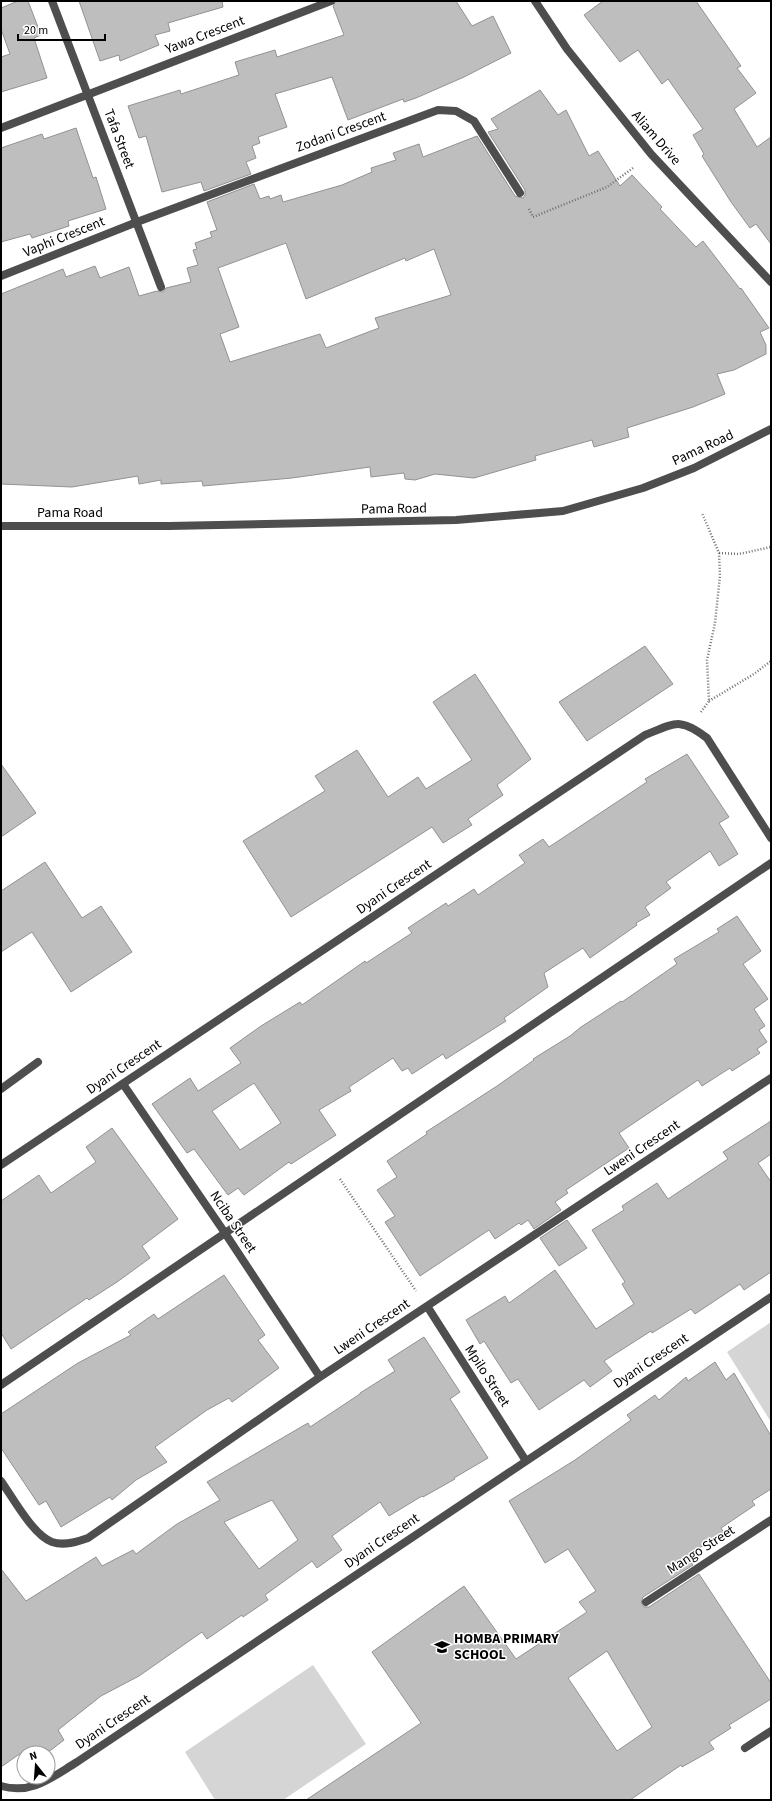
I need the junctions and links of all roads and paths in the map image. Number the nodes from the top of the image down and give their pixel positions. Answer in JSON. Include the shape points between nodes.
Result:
{"nodes":[{"id":1,"x":52,"y":1,"type":"edge"},
{"id":2,"x":331,"y":1,"type":"edge"},
{"id":3,"x":535,"y":1,"type":"edge"},
{"id":4,"x":88,"y":94,"type":"junction"},
{"id":5,"x":1,"y":128,"type":"edge"},
{"id":6,"x":633,"y":168,"type":"dead end"},
{"id":7,"x":520,"y":193,"type":"joint"},
{"id":8,"x":137,"y":222,"type":"junction"},
{"id":9,"x":1,"y":276,"type":"edge"},
{"id":10,"x":771,"y":282,"type":"edge"},
{"id":11,"x":162,"y":287,"type":"dead end"},
{"id":12,"x":771,"y":429,"type":"edge"},
{"id":13,"x":702,"y":513,"type":"dead end"},
{"id":14,"x":1,"y":526,"type":"edge"},
{"id":15,"x":771,"y":547,"type":"edge"},
{"id":16,"x":719,"y":553,"type":"junction"},
{"id":17,"x":771,"y":661,"type":"edge"},
{"id":18,"x":709,"y":700,"type":"junction"},
{"id":19,"x":692,"y":726,"type":"junction"},
{"id":20,"x":771,"y":838,"type":"edge"},
{"id":21,"x":771,"y":863,"type":"edge"},
{"id":22,"x":38,"y":1062,"type":"dead end"},
{"id":23,"x":771,"y":1078,"type":"edge"},
{"id":24,"x":123,"y":1084,"type":"junction"},
{"id":25,"x":1,"y":1089,"type":"edge"},
{"id":26,"x":328,"y":1162,"type":"junction"},
{"id":27,"x":1,"y":1165,"type":"edge"},
{"id":28,"x":225,"y":1232,"type":"junction"},
{"id":29,"x":771,"y":1297,"type":"edge"},
{"id":30,"x":427,"y":1306,"type":"junction"},
{"id":31,"x":320,"y":1377,"type":"junction"},
{"id":32,"x":1,"y":1385,"type":"edge"},
{"id":33,"x":526,"y":1461,"type":"junction"},
{"id":34,"x":1,"y":1481,"type":"edge"},
{"id":35,"x":771,"y":1520,"type":"edge"},
{"id":36,"x":646,"y":1602,"type":"dead end"},
{"id":37,"x":771,"y":1731,"type":"edge"},
{"id":38,"x":745,"y":1748,"type":"dead end"},
{"id":39,"x":1,"y":1786,"type":"edge"}],
"edges":[{"from":1,"to":4,"type":"street","name":"Tafa Street"},
{"from":2,"to":4,"type":"street","name":"Yawa Crescent"},
{"from":3,"to":10,"type":"street","name":"Aliam Drive","via":[[567,49],[651,154]]},
{"from":4,"to":5,"type":"street","name":"Yawa Crescent"},
{"from":4,"to":8,"type":"street","name":"Tafa Street"},
{"from":6,"to":7,"type":"path","via":[[607,187],[533,217]]},
{"from":7,"to":8,"type":"street","name":"Zodani Crescent","via":[[474,121],[456,111],[438,110]]},
{"from":8,"to":9,"type":"street","name":"Vaphi Crescent"},
{"from":8,"to":11,"type":"street","name":"Tafa Street"},
{"from":12,"to":14,"type":"street","name":"Pama Road","via":[[694,468],[643,488],[563,510],[456,520],[169,526]]},
{"from":13,"to":16,"type":"path"},
{"from":15,"to":16,"type":"path","via":[[739,554]]},
{"from":16,"to":18,"type":"path","via":[[720,576],[715,623],[707,660]]},
{"from":17,"to":18,"type":"path"},
{"from":18,"to":19,"type":"path"},
{"from":19,"to":20,"type":"street","via":[[707,738]]},
{"from":19,"to":24,"type":"street","name":"Dyani Crescent","via":[[673,723],[645,735]]},
{"from":21,"to":26,"type":"street"},
{"from":22,"to":25,"type":"street"},
{"from":23,"to":30,"type":"street","name":"Lweni Crescent"},
{"from":24,"to":27,"type":"street","name":"Dyani Crescent"},
{"from":24,"to":28,"type":"street","name":"Nciba Street"},
{"from":26,"to":28,"type":"street"},
{"from":26,"to":30,"type":"path"},
{"from":28,"to":31,"type":"street","name":"Nciba Street"},
{"from":28,"to":32,"type":"street"},
{"from":29,"to":33,"type":"street","name":"Dyani Crescent"},
{"from":30,"to":31,"type":"street","name":"Lweni Crescent"},
{"from":30,"to":33,"type":"street","name":"Mpilo Street"},
{"from":31,"to":34,"type":"street","name":"Lweni Crescent","via":[[88,1538],[73,1544],[53,1542],[39,1534]]},
{"from":33,"to":39,"type":"street","name":"Dyani Crescent","via":[[77,1762],[36,1786],[26,1789]]},
{"from":35,"to":36,"type":"street","name":"Mango Street"},
{"from":37,"to":38,"type":"street"}]}
